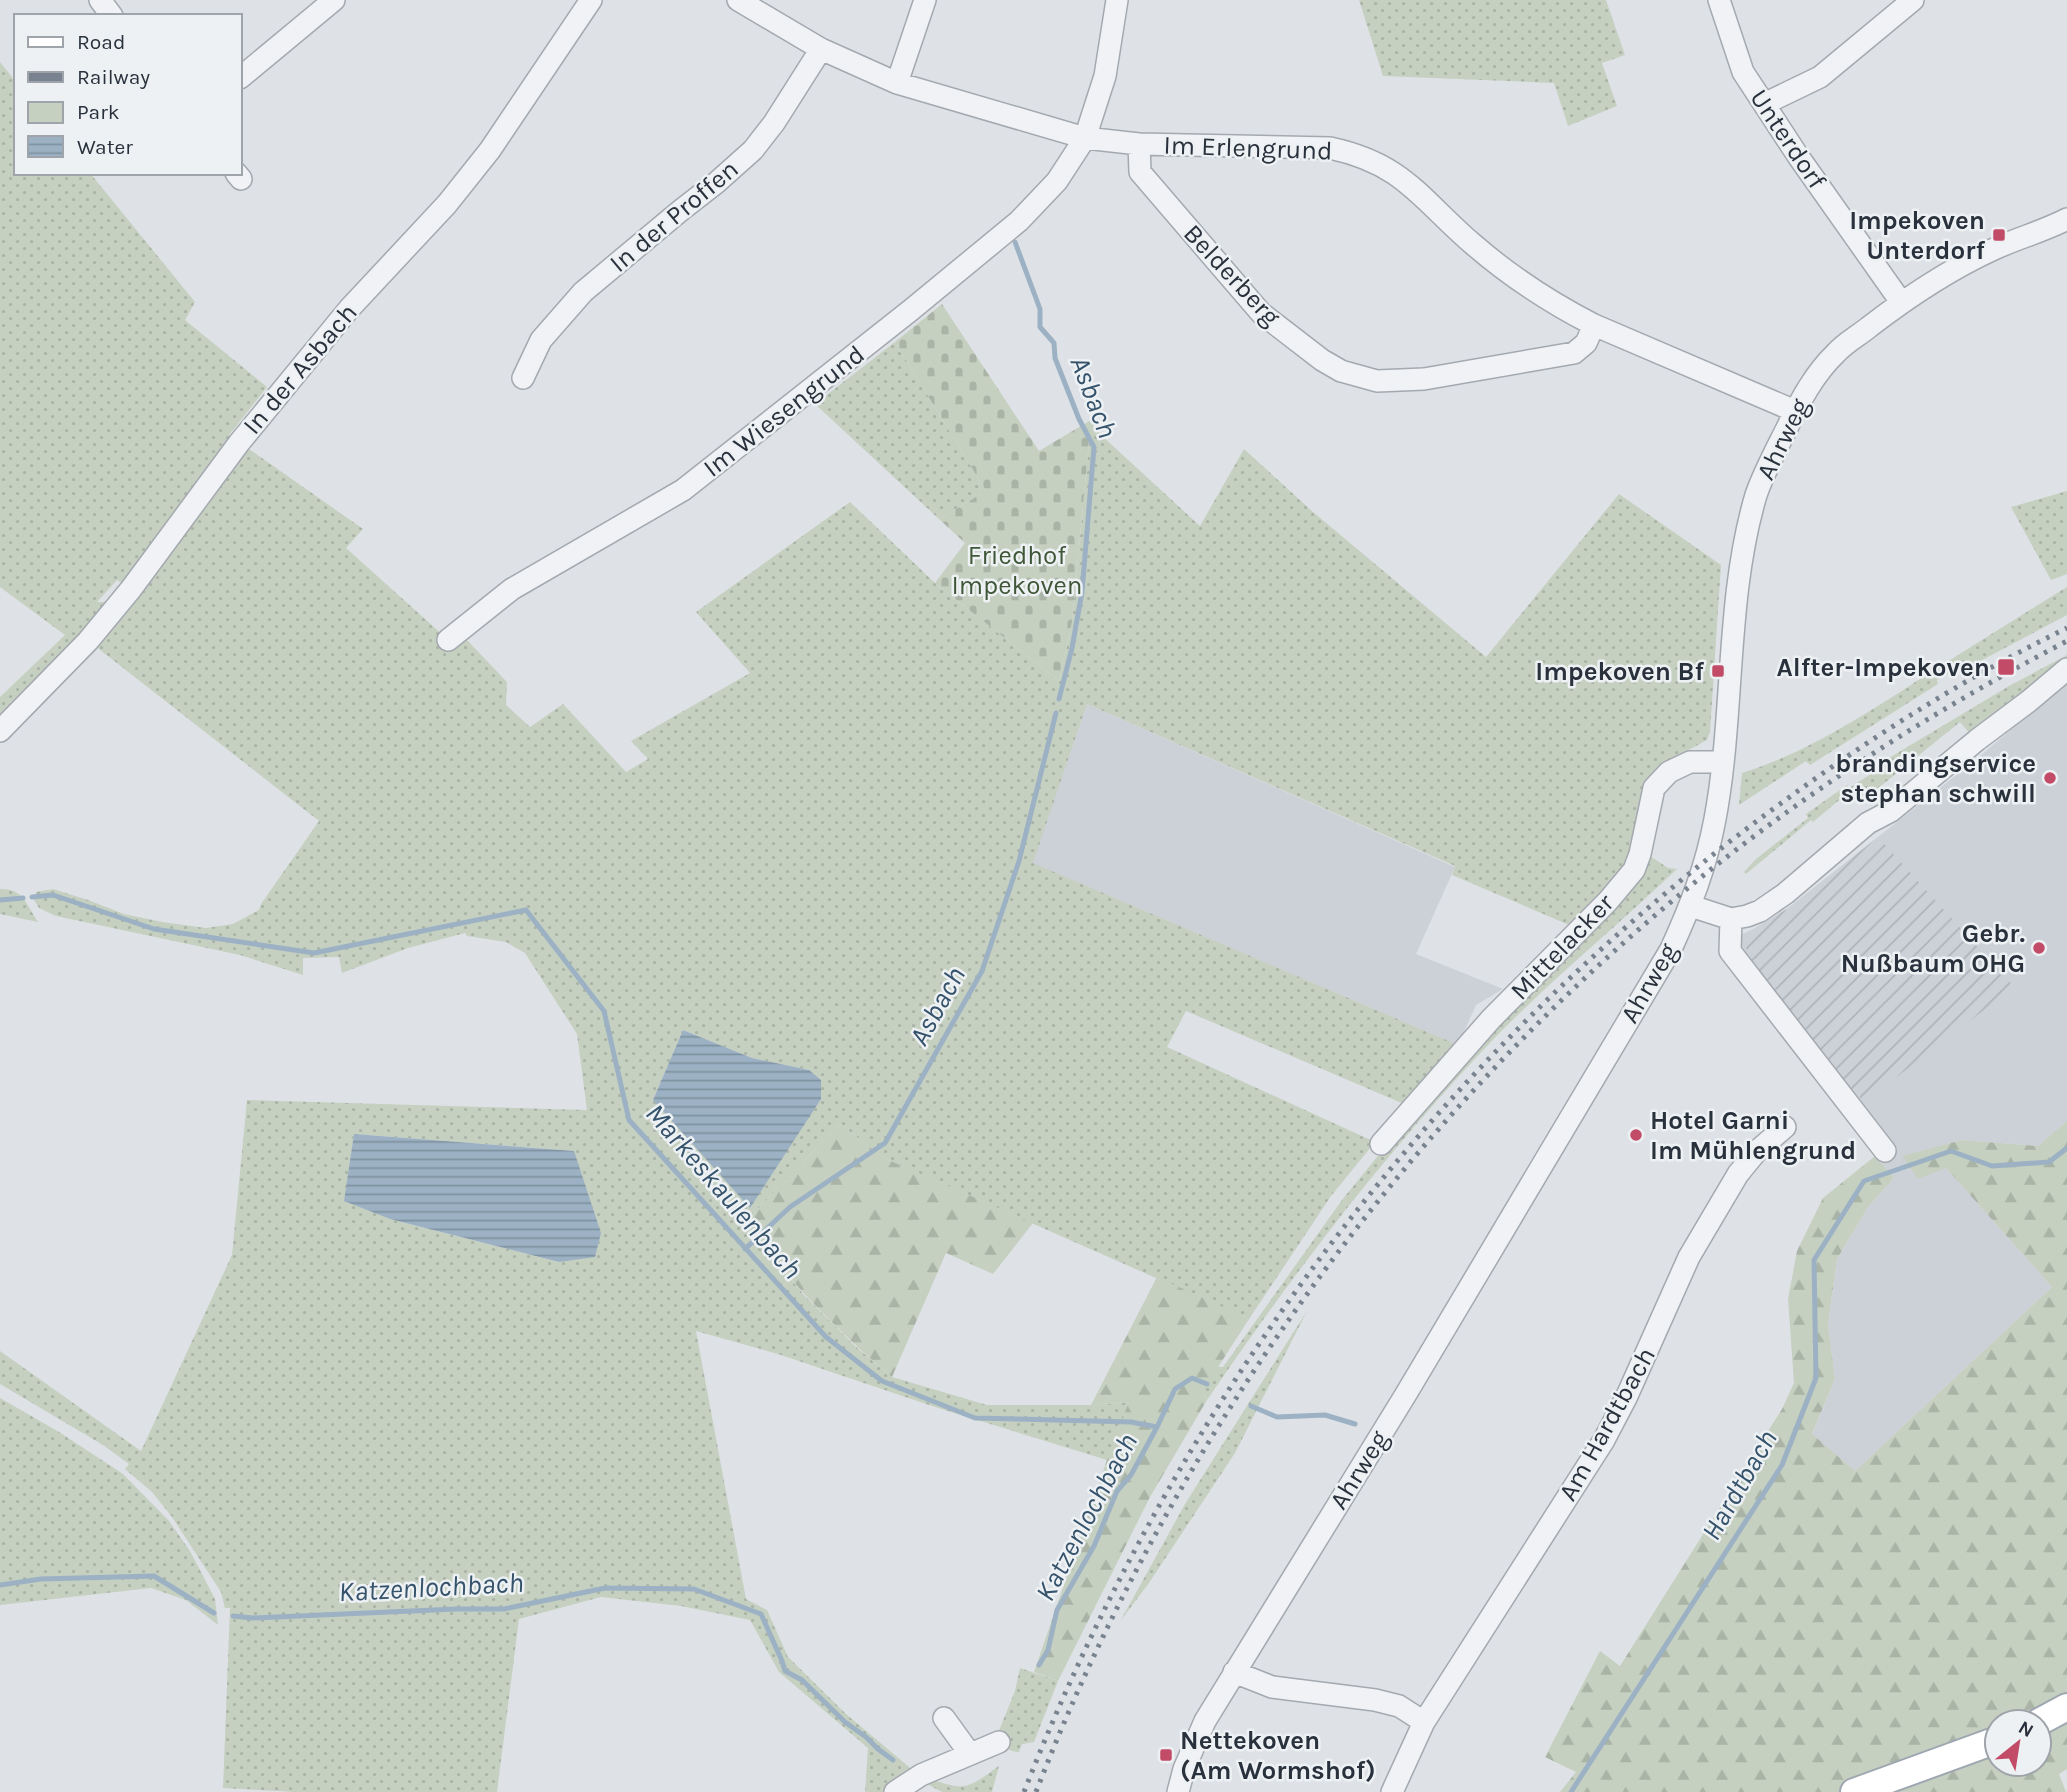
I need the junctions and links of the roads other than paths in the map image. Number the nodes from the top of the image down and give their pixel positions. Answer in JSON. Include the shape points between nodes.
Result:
{"nodes":[{"id":1,"x":334,"y":0,"type":"edge"},
{"id":2,"x":591,"y":0,"type":"edge"},
{"id":3,"x":738,"y":0,"type":"edge"},
{"id":4,"x":925,"y":0,"type":"edge"},
{"id":5,"x":1117,"y":0,"type":"edge"},
{"id":6,"x":1719,"y":0,"type":"edge"},
{"id":7,"x":1913,"y":0,"type":"edge"},
{"id":8,"x":821,"y":49,"type":"junction"},
{"id":9,"x":242,"y":76,"type":"edge"},
{"id":10,"x":897,"y":83,"type":"junction"},
{"id":11,"x":1764,"y":104,"type":"junction"},
{"id":12,"x":1085,"y":138,"type":"junction"},
{"id":13,"x":1139,"y":144,"type":"junction"},
{"id":14,"x":2067,"y":219,"type":"edge"},
{"id":15,"x":1901,"y":302,"type":"junction"},
{"id":16,"x":1594,"y":326,"type":"junction"},
{"id":17,"x":523,"y":378,"type":"dead end"},
{"id":18,"x":1795,"y":411,"type":"junction"},
{"id":19,"x":448,"y":640,"type":"dead end"},
{"id":20,"x":2067,"y":668,"type":"edge"},
{"id":21,"x":0,"y":732,"type":"edge"},
{"id":22,"x":1723,"y":762,"type":"junction"},
{"id":23,"x":1691,"y":906,"type":"junction"},
{"id":24,"x":1731,"y":919,"type":"junction"},
{"id":25,"x":1785,"y":1127,"type":"dead end"},
{"id":26,"x":1381,"y":1143,"type":"dead end"},
{"id":27,"x":1885,"y":1151,"type":"dead end"},
{"id":28,"x":1234,"y":1672,"type":"junction"},
{"id":29,"x":944,"y":1718,"type":"dead end"},
{"id":30,"x":1424,"y":1722,"type":"junction"},
{"id":31,"x":999,"y":1742,"type":"dead end"},
{"id":32,"x":1983,"y":1745,"type":"edge"},
{"id":33,"x":970,"y":1754,"type":"junction"},
{"id":34,"x":895,"y":1792,"type":"edge"},
{"id":35,"x":1178,"y":1792,"type":"edge"},
{"id":36,"x":1392,"y":1792,"type":"edge"},
{"id":37,"x":1854,"y":1792,"type":"edge"}],
"edges":[{"from":1,"to":9,"type":"street"},
{"from":2,"to":21,"type":"street","name":"In der Asbach","via":[[490,150],[447,204],[349,309],[239,443],[88,641]]},
{"from":3,"to":8,"type":"street","name":"Im Erlengrund"},
{"from":4,"to":10,"type":"street"},
{"from":5,"to":12,"type":"street","name":"Im Wiesengrund","via":[[1105,76]]},
{"from":6,"to":11,"type":"street","name":"Unterdorf","via":[[1743,72]]},
{"from":7,"to":11,"type":"street","via":[[1820,77]]},
{"from":8,"to":10,"type":"street","name":"Im Erlengrund"},
{"from":8,"to":17,"type":"street","name":"In der Proffen","via":[[753,150],[583,292],[541,340]]},
{"from":10,"to":12,"type":"street","name":"Im Erlengrund"},
{"from":11,"to":15,"type":"street","name":"Unterdorf"},
{"from":12,"to":13,"type":"street","name":"Im Erlengrund"},
{"from":12,"to":19,"type":"street","name":"Im Wiesengrund","via":[[1057,181],[1019,221],[683,490],[512,589]]},
{"from":13,"to":16,"type":"street","name":"Im Erlengrund","via":[[1330,148],[1355,153],[1412,185],[1474,245],[1533,291]]},
{"from":13,"to":16,"type":"street","name":"Belderberg","via":[[1140,172],[1261,313],[1341,371],[1377,381],[1424,379],[1574,353],[1586,343]]},
{"from":14,"to":15,"type":"street","name":"Ahrweg","via":[[1994,248]]},
{"from":15,"to":18,"type":"street","name":"Ahrweg","via":[[1836,353]]},
{"from":16,"to":18,"type":"street","name":"Im Erlengrund"},
{"from":18,"to":22,"type":"street","name":"Ahrweg","via":[[1768,465],[1751,515],[1736,600]]},
{"from":20,"to":24,"type":"street","via":[[1786,893],[1760,911]]},
{"from":22,"to":23,"type":"street","name":"Ahrweg","via":[[1715,818]]},
{"from":22,"to":26,"type":"street","name":"Mittelacker","via":[[1690,762],[1669,772],[1654,788],[1634,870]]},
{"from":23,"to":24,"type":"street"},
{"from":23,"to":28,"type":"street","name":"Ahrweg","via":[[1671,949]]},
{"from":24,"to":27,"type":"street","via":[[1730,951]]},
{"from":25,"to":30,"type":"street","name":"Am Hardtbach","via":[[1738,1174],[1689,1257],[1604,1440]]},
{"from":28,"to":30,"type":"street","via":[[1272,1687],[1399,1706]]},
{"from":28,"to":35,"type":"street","name":"Ahrweg","via":[[1194,1743]]},
{"from":29,"to":33,"type":"street"},
{"from":30,"to":36,"type":"street","name":"Am Hardtbach"},
{"from":31,"to":33,"type":"street"},
{"from":32,"to":37,"type":"main road"},
{"from":33,"to":34,"type":"street"}]}
